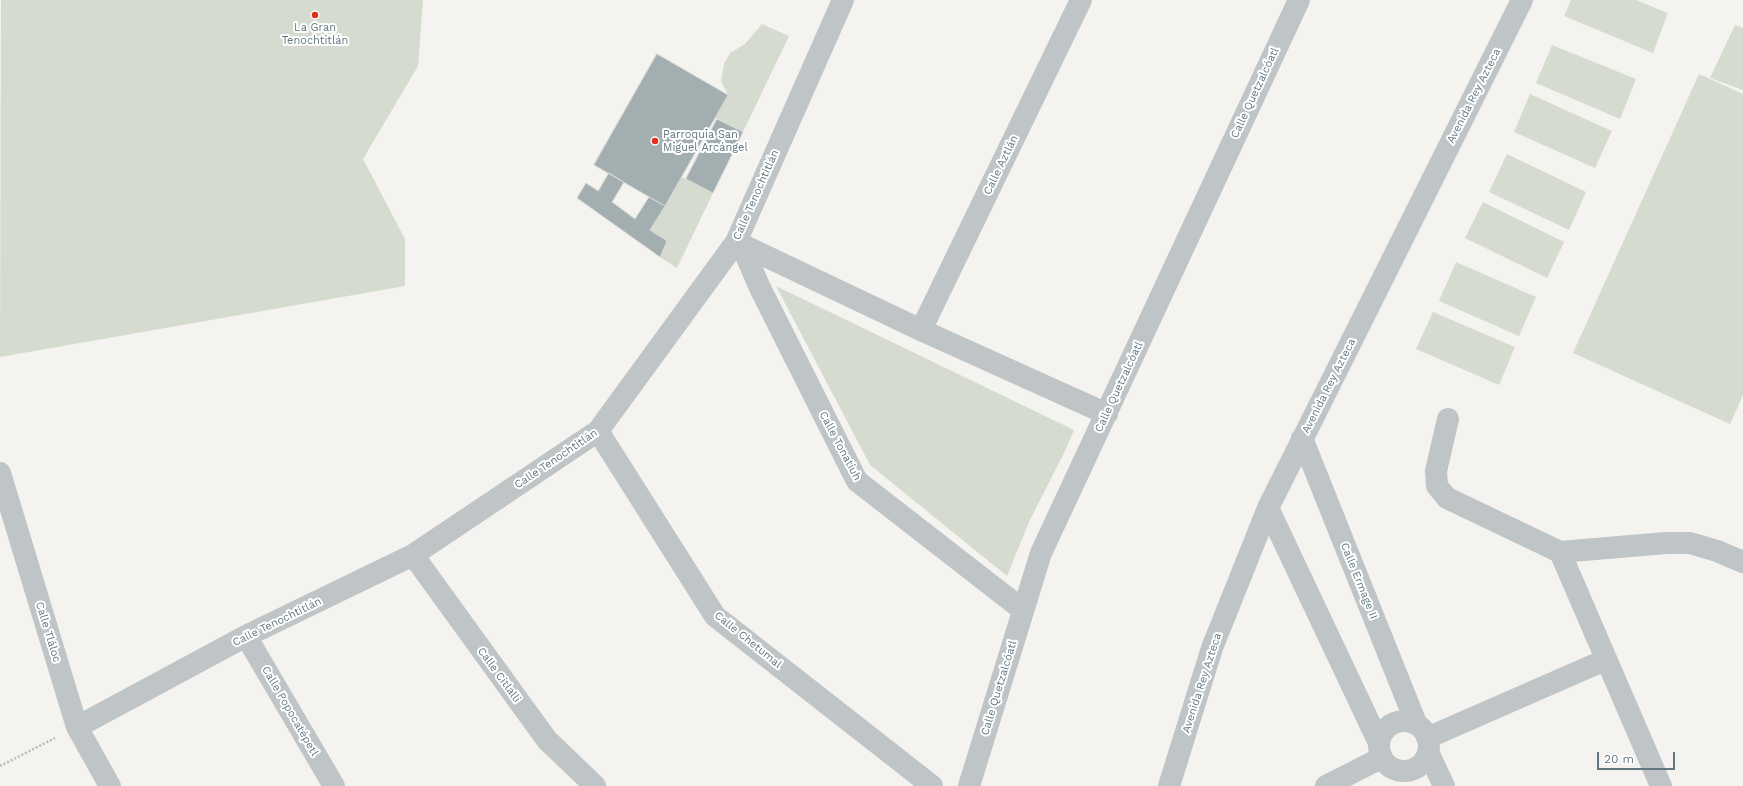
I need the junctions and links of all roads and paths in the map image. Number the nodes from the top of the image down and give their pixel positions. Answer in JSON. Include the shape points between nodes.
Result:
{"nodes":[{"id":1,"x":842,"y":0,"type":"edge"},
{"id":2,"x":1081,"y":0,"type":"edge"},
{"id":3,"x":1299,"y":0,"type":"edge"},
{"id":4,"x":1522,"y":0,"type":"edge"},
{"id":5,"x":738,"y":243,"type":"junction"},
{"id":6,"x":921,"y":330,"type":"junction"},
{"id":7,"x":1107,"y":414,"type":"junction"},
{"id":8,"x":1448,"y":419,"type":"dead end"},
{"id":9,"x":598,"y":431,"type":"junction"},
{"id":10,"x":1302,"y":438,"type":"junction"},
{"id":11,"x":0,"y":473,"type":"edge"},
{"id":12,"x":1268,"y":508,"type":"junction"},
{"id":13,"x":6,"y":512,"type":"edge"},
{"id":14,"x":1560,"y":552,"type":"junction"},
{"id":15,"x":413,"y":555,"type":"junction"},
{"id":16,"x":1743,"y":562,"type":"edge"},
{"id":17,"x":1023,"y":610,"type":"junction"},
{"id":18,"x":246,"y":636,"type":"junction"},
{"id":19,"x":1605,"y":660,"type":"junction"},
{"id":20,"x":77,"y":727,"type":"junction"},
{"id":21,"x":1424,"y":738,"type":"junction"},
{"id":22,"x":1387,"y":763,"type":"edge"},
{"id":23,"x":0,"y":766,"type":"edge"},
{"id":24,"x":110,"y":786,"type":"edge"},
{"id":25,"x":334,"y":786,"type":"edge"},
{"id":26,"x":595,"y":786,"type":"edge"},
{"id":27,"x":932,"y":786,"type":"edge"},
{"id":28,"x":969,"y":786,"type":"edge"},
{"id":29,"x":1169,"y":786,"type":"edge"},
{"id":30,"x":1326,"y":786,"type":"edge"},
{"id":31,"x":1444,"y":786,"type":"edge"},
{"id":32,"x":1661,"y":786,"type":"edge"}],
"edges":[{"from":1,"to":5,"type":"street","name":"Calle Tenochtitlán"},
{"from":2,"to":6,"type":"street","name":"Calle Aztlán"},
{"from":3,"to":7,"type":"street","name":"Calle Quetzalcóatl"},
{"from":4,"to":10,"type":"street","name":"Avenida Rey Azteca"},
{"from":5,"to":6,"type":"street"},
{"from":5,"to":9,"type":"street","name":"Calle Tenochtitlán"},
{"from":5,"to":17,"type":"street","name":"Calle Tonatiuh","via":[[857,481]]},
{"from":6,"to":7,"type":"street"},
{"from":7,"to":17,"type":"street","name":"Calle Quetzalcóatl","via":[[1041,553]]},
{"from":8,"to":14,"type":"street","via":[[1436,472],[1437,486],[1447,498]]},
{"from":9,"to":15,"type":"street","name":"Calle Tenochtitlán"},
{"from":9,"to":27,"type":"street","name":"Calle Chetumal","via":[[715,616]]},
{"from":10,"to":12,"type":"street","name":"Avenida Rey Azteca"},
{"from":10,"to":21,"type":"street","name":"Calle Ermage II"},
{"from":11,"to":13,"type":"street","name":"Calle Tláloc"},
{"from":12,"to":22,"type":"street"},
{"from":12,"to":29,"type":"street","name":"Avenida Rey Azteca","via":[[1212,648]]},
{"from":13,"to":20,"type":"street","name":"Calle Tláloc"},
{"from":14,"to":16,"type":"street","via":[[1690,543]]},
{"from":14,"to":19,"type":"street"},
{"from":15,"to":18,"type":"street","name":"Calle Tenochtitlán"},
{"from":15,"to":26,"type":"street","name":"Calle Citlalli","via":[[547,740]]},
{"from":17,"to":28,"type":"street","name":"Calle Quetzalcóatl"},
{"from":18,"to":20,"type":"street","name":"Calle Tenochtitlán"},
{"from":18,"to":25,"type":"street","name":"Calle Popocatépetl"},
{"from":19,"to":21,"type":"street"},
{"from":19,"to":32,"type":"street"},
{"from":20,"to":23,"type":"path"},
{"from":20,"to":24,"type":"street","name":"Calle Tláloc"},
{"from":21,"to":22,"type":"street","via":[[1426,758],[1416,768],[1403,771]]},
{"from":21,"to":22,"type":"street","via":[[1402,720],[1389,725],[1380,736]]},
{"from":21,"to":31,"type":"street","name":"Calle Ermage II"},
{"from":22,"to":30,"type":"street"}]}
